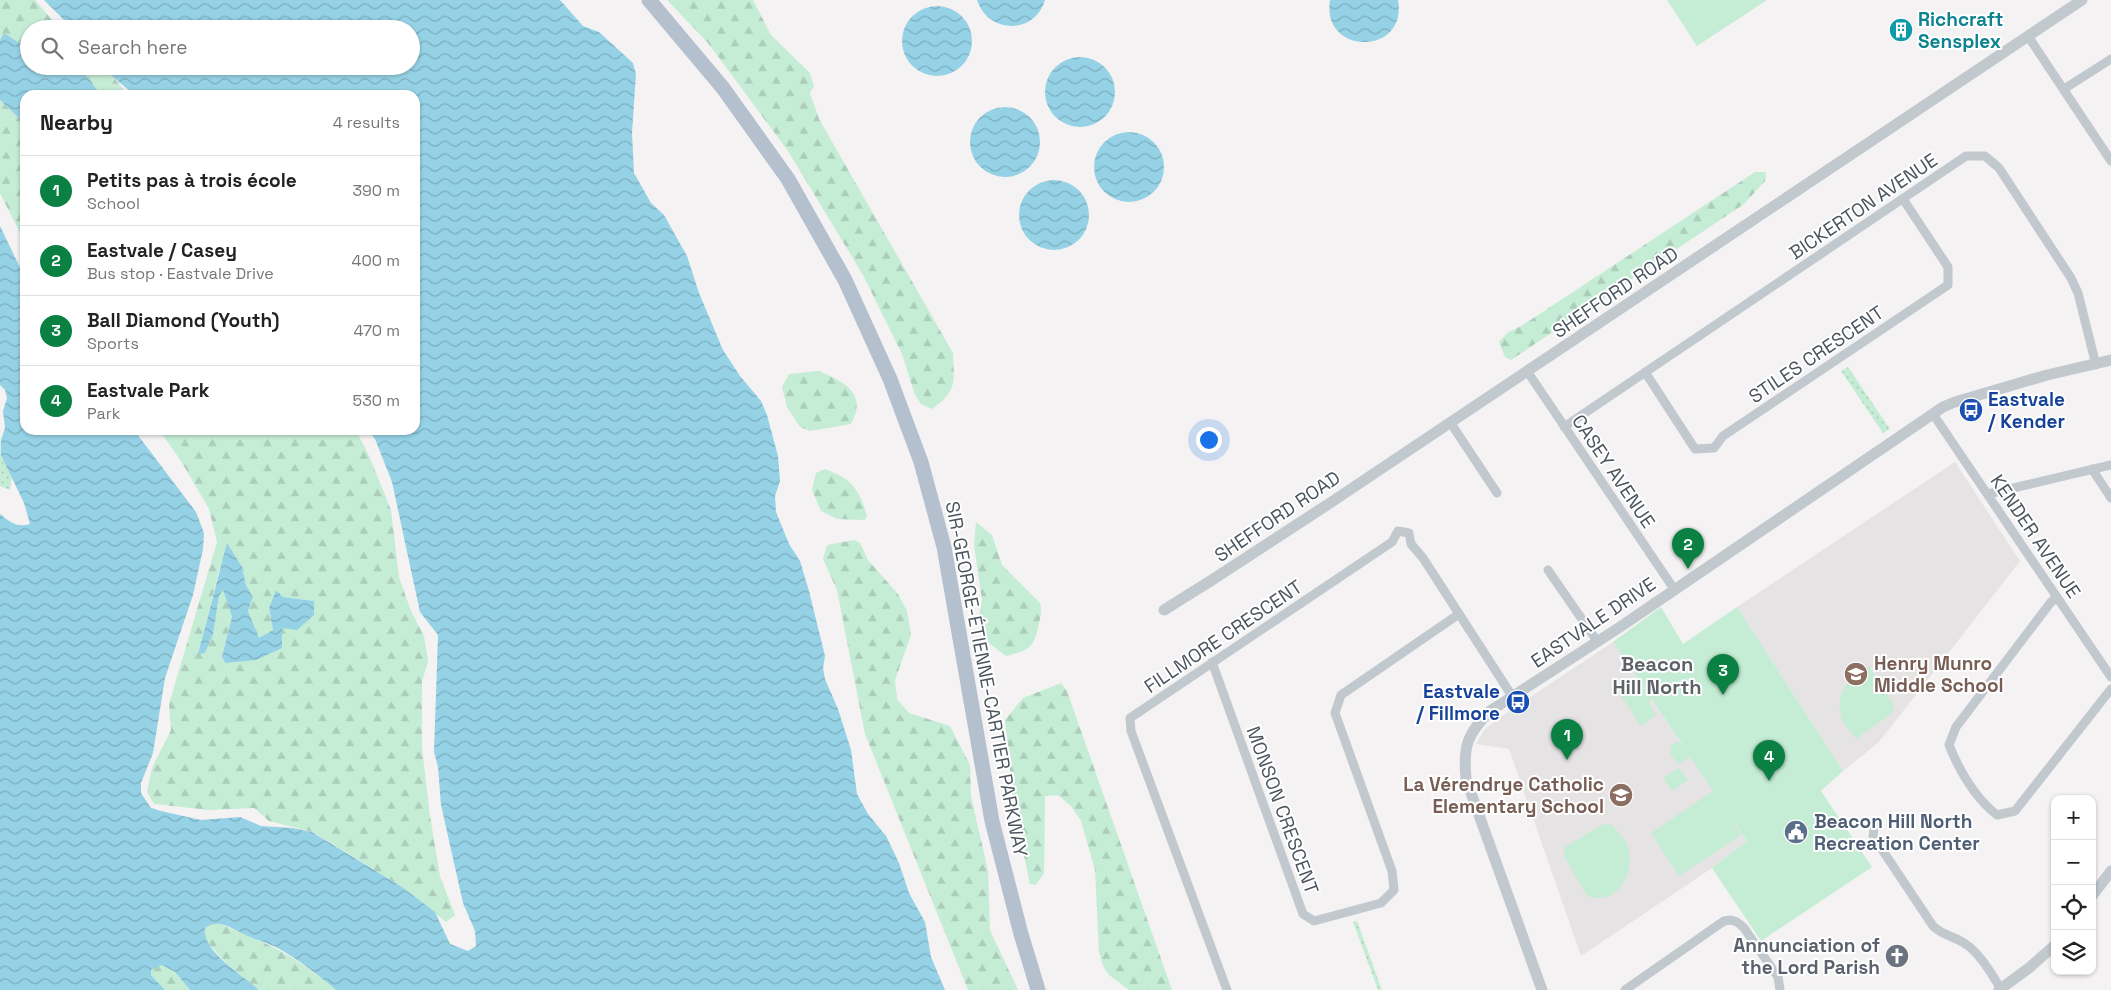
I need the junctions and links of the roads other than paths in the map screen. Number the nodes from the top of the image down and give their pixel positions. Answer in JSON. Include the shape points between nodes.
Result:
{"nodes":[{"id":1,"x":649,"y":0,"type":"edge"},
{"id":2,"x":2082,"y":0,"type":"edge"},
{"id":3,"x":2028,"y":36,"type":"junction"},
{"id":4,"x":2111,"y":59,"type":"edge"},
{"id":5,"x":2064,"y":89,"type":"junction"},
{"id":6,"x":2111,"y":161,"type":"edge"},
{"id":7,"x":1903,"y":199,"type":"junction"},
{"id":8,"x":2111,"y":360,"type":"edge"},
{"id":9,"x":2096,"y":365,"type":"junction"},
{"id":10,"x":1527,"y":371,"type":"junction"},
{"id":11,"x":1645,"y":372,"type":"junction"},
{"id":12,"x":1933,"y":414,"type":"junction"},
{"id":13,"x":1450,"y":422,"type":"junction"},
{"id":14,"x":1564,"y":427,"type":"junction"},
{"id":15,"x":2111,"y":465,"type":"edge"},
{"id":16,"x":2092,"y":469,"type":"junction"},
{"id":17,"x":1498,"y":493,"type":"dead end"},
{"id":18,"x":1988,"y":494,"type":"junction"},
{"id":19,"x":2111,"y":498,"type":"edge"},
{"id":20,"x":1548,"y":570,"type":"dead end"},
{"id":21,"x":1674,"y":589,"type":"junction"},
{"id":22,"x":2057,"y":597,"type":"junction"},
{"id":23,"x":1164,"y":610,"type":"dead end"},
{"id":24,"x":1459,"y":614,"type":"junction"},
{"id":25,"x":1597,"y":641,"type":"junction"},
{"id":26,"x":1212,"y":662,"type":"junction"},
{"id":27,"x":2111,"y":677,"type":"edge"},
{"id":28,"x":2111,"y":689,"type":"edge"},
{"id":29,"x":1512,"y":696,"type":"junction"},
{"id":30,"x":1875,"y":821,"type":"dead end"},
{"id":31,"x":2111,"y":871,"type":"edge"},
{"id":32,"x":2096,"y":891,"type":"edge"},
{"id":33,"x":2051,"y":949,"type":"edge"},
{"id":34,"x":2000,"y":989,"type":"edge"},
{"id":35,"x":1038,"y":990,"type":"edge"},
{"id":36,"x":1227,"y":990,"type":"edge"},
{"id":37,"x":1542,"y":990,"type":"edge"},
{"id":38,"x":1625,"y":990,"type":"edge"},
{"id":39,"x":1780,"y":990,"type":"edge"}],
"edges":[{"from":1,"to":35,"type":"main road","name":"SIR-GEORGE-ÉTIENNE-CARTIER PARKWAY","via":[[723,88],[788,179],[845,280],[890,379],[921,462],[944,547],[992,821]]},
{"from":2,"to":3,"type":"street","name":"SHEFFORD ROAD"},
{"from":3,"to":5,"type":"street"},
{"from":3,"to":10,"type":"street","name":"SHEFFORD ROAD"},
{"from":4,"to":5,"type":"street"},
{"from":5,"to":6,"type":"street"},
{"from":7,"to":9,"type":"street","name":"BICKERTON AVENUE","via":[[1966,156],[1985,156],[1998,168],[2071,278],[2078,293]]},
{"from":7,"to":11,"type":"street","name":"BICKERTON AVENUE"},
{"from":7,"to":11,"type":"street","name":"STILES CRESCENT","via":[[1948,267],[1948,286],[1723,436],[1714,448],[1695,449]]},
{"from":8,"to":9,"type":"street","name":"EASTVALE DRIVE"},
{"from":9,"to":12,"type":"street","name":"EASTVALE DRIVE","via":[[1955,402]]},
{"from":10,"to":13,"type":"street","name":"SHEFFORD ROAD"},
{"from":10,"to":14,"type":"street","name":"CASEY AVENUE"},
{"from":11,"to":14,"type":"street","name":"BICKERTON AVENUE"},
{"from":12,"to":18,"type":"street","name":"KENDER AVENUE"},
{"from":12,"to":21,"type":"street","name":"EASTVALE DRIVE"},
{"from":13,"to":17,"type":"street"},
{"from":13,"to":23,"type":"street","name":"SHEFFORD ROAD"},
{"from":14,"to":21,"type":"street","name":"CASEY AVENUE"},
{"from":15,"to":16,"type":"street"},
{"from":16,"to":18,"type":"street"},
{"from":16,"to":19,"type":"street"},
{"from":18,"to":22,"type":"street","name":"KENDER AVENUE"},
{"from":20,"to":25,"type":"street"},
{"from":21,"to":25,"type":"street","name":"EASTVALE DRIVE"},
{"from":22,"to":27,"type":"street","name":"KENDER AVENUE"},
{"from":22,"to":28,"type":"street","via":[[1956,727],[1949,745],[1982,803],[1997,814],[2015,811]]},
{"from":24,"to":26,"type":"street","name":"FILLMORE CRESCENT","via":[[1411,544],[1409,533],[1398,531],[1392,542]]},
{"from":24,"to":26,"type":"street","name":"MONSON CRESCENT","via":[[1341,695],[1335,712],[1392,871],[1394,890],[1382,902],[1314,921],[1303,914]]},
{"from":24,"to":29,"type":"street","name":"FILLMORE CRESCENT"},
{"from":25,"to":29,"type":"street","name":"EASTVALE DRIVE"},
{"from":26,"to":36,"type":"street","name":"FILLMORE CRESCENT","via":[[1130,718],[1131,731]]},
{"from":29,"to":37,"type":"street","name":"EASTVALE DRIVE","via":[[1490,711],[1471,733],[1464,759],[1466,779]]},
{"from":30,"to":34,"type":"street","via":[[1873,836],[1927,919],[1941,933],[1963,942],[1974,951]]},
{"from":31,"to":32,"type":"street"},
{"from":33,"to":34,"type":"street"},
{"from":38,"to":39,"type":"street","via":[[1730,920],[1737,921],[1744,928],[1778,977]]}]}
